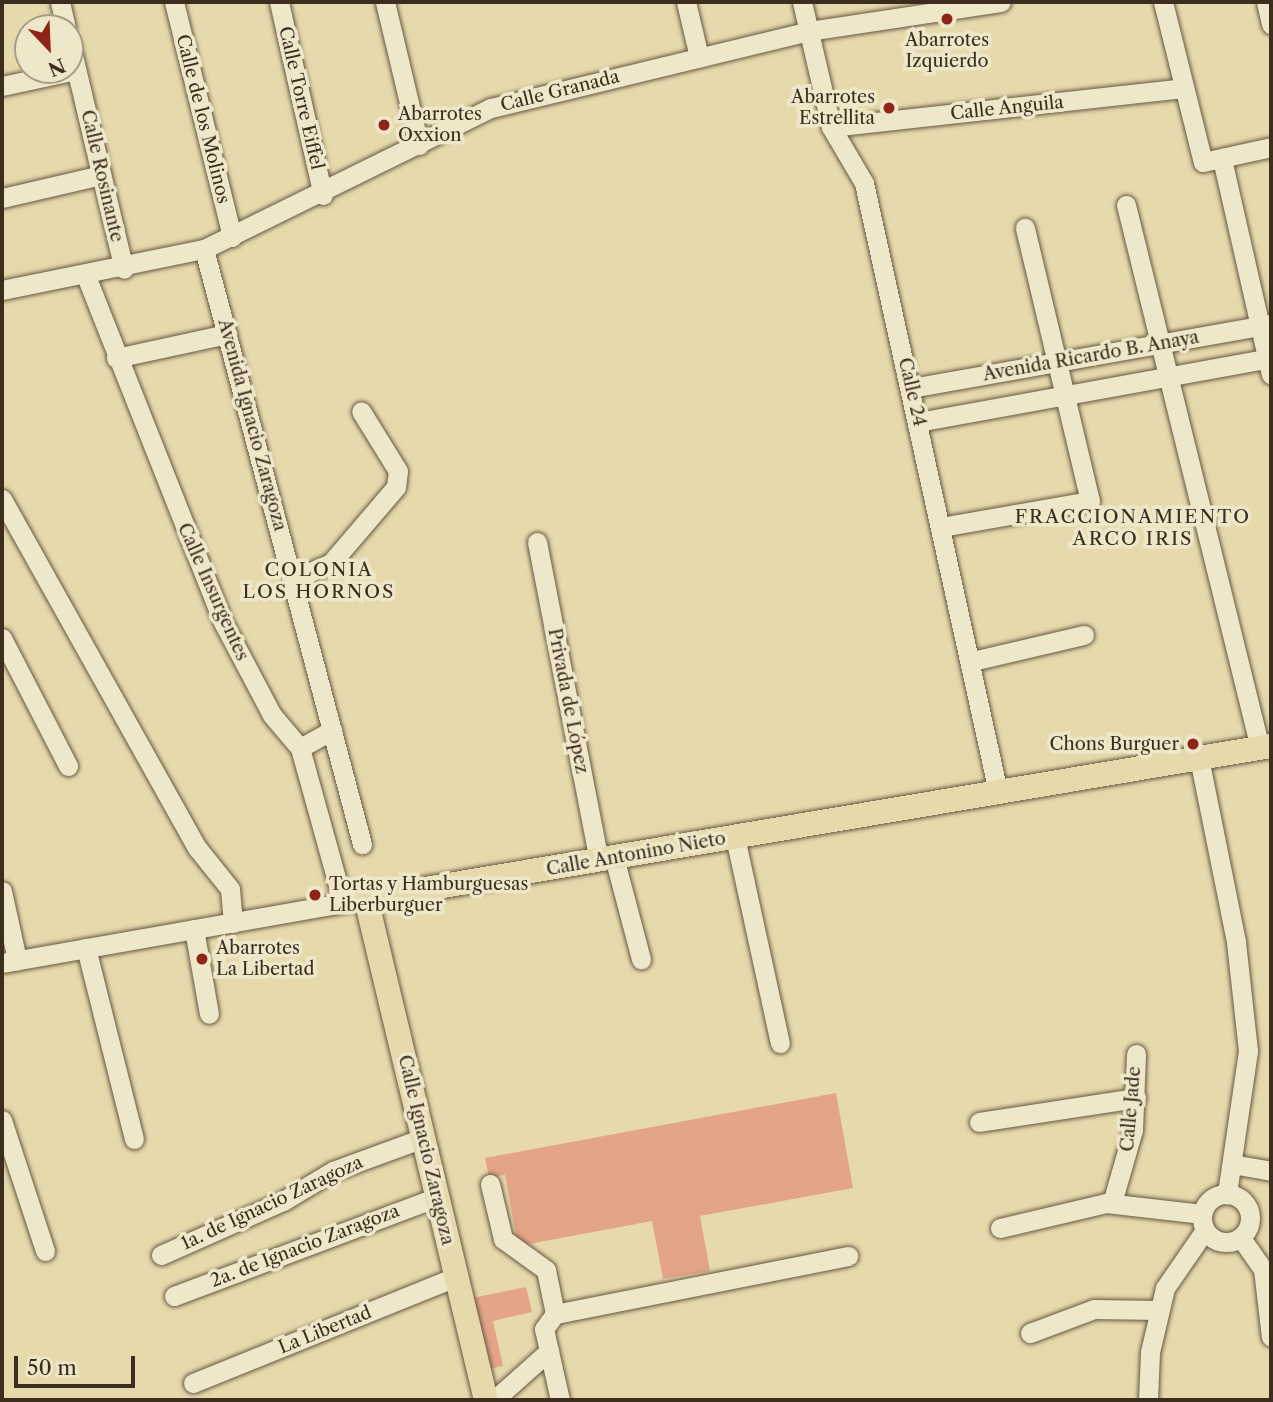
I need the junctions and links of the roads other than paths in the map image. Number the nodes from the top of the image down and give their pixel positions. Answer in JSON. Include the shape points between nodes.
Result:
{"nodes":[{"id":1,"x":174,"y":2,"type":"edge"},
{"id":2,"x":279,"y":2,"type":"edge"},
{"id":3,"x":385,"y":2,"type":"edge"},
{"id":4,"x":686,"y":2,"type":"edge"},
{"id":5,"x":802,"y":2,"type":"edge"},
{"id":6,"x":1001,"y":2,"type":"edge"},
{"id":7,"x":1163,"y":2,"type":"edge"},
{"id":8,"x":1266,"y":2,"type":"edge"},
{"id":9,"x":1271,"y":24,"type":"edge"},
{"id":10,"x":809,"y":31,"type":"junction"},
{"id":11,"x":699,"y":57,"type":"junction"},
{"id":12,"x":80,"y":84,"type":"edge"},
{"id":13,"x":1183,"y":88,"type":"junction"},
{"id":14,"x":831,"y":127,"type":"junction"},
{"id":15,"x":419,"y":145,"type":"junction"},
{"id":16,"x":1271,"y":147,"type":"edge"},
{"id":17,"x":1212,"y":160,"type":"junction"},
{"id":18,"x":102,"y":175,"type":"junction"},
{"id":19,"x":323,"y":195,"type":"junction"},
{"id":20,"x":2,"y":198,"type":"edge"},
{"id":21,"x":1126,"y":205,"type":"dead end"},
{"id":22,"x":1025,"y":228,"type":"dead end"},
{"id":23,"x":232,"y":237,"type":"junction"},
{"id":24,"x":204,"y":249,"type":"junction"},
{"id":25,"x":124,"y":269,"type":"junction"},
{"id":26,"x":86,"y":276,"type":"junction"},
{"id":27,"x":2,"y":290,"type":"edge"},
{"id":28,"x":1266,"y":325,"type":"edge"},
{"id":29,"x":227,"y":334,"type":"junction"},
{"id":30,"x":1161,"y":344,"type":"junction"},
{"id":31,"x":116,"y":358,"type":"junction"},
{"id":32,"x":1057,"y":362,"type":"junction"},
{"id":33,"x":1270,"y":364,"type":"edge"},
{"id":34,"x":1168,"y":377,"type":"junction"},
{"id":35,"x":911,"y":388,"type":"junction"},
{"id":36,"x":1065,"y":396,"type":"junction"},
{"id":37,"x":361,"y":411,"type":"dead end"},
{"id":38,"x":918,"y":422,"type":"junction"},
{"id":39,"x":2,"y":499,"type":"edge"},
{"id":40,"x":941,"y":527,"type":"junction"},
{"id":41,"x":537,"y":542,"type":"dead end"},
{"id":42,"x":294,"y":579,"type":"junction"},
{"id":43,"x":1084,"y":635,"type":"dead end"},
{"id":44,"x":2,"y":638,"type":"edge"},
{"id":45,"x":972,"y":661,"type":"junction"},
{"id":46,"x":332,"y":730,"type":"junction"},
{"id":47,"x":1266,"y":746,"type":"edge"},
{"id":48,"x":300,"y":748,"type":"junction"},
{"id":49,"x":1199,"y":758,"type":"junction"},
{"id":50,"x":68,"y":766,"type":"dead end"},
{"id":51,"x":998,"y":792,"type":"junction"},
{"id":52,"x":735,"y":837,"type":"junction"},
{"id":53,"x":362,"y":844,"type":"dead end"},
{"id":54,"x":606,"y":859,"type":"junction"},
{"id":55,"x":2,"y":891,"type":"edge"},
{"id":56,"x":354,"y":902,"type":"junction"},
{"id":57,"x":233,"y":923,"type":"junction"},
{"id":58,"x":194,"y":929,"type":"junction"},
{"id":59,"x":89,"y":947,"type":"junction"},
{"id":60,"x":641,"y":959,"type":"dead end"},
{"id":61,"x":9,"y":961,"type":"edge"},
{"id":62,"x":208,"y":1014,"type":"dead end"},
{"id":63,"x":116,"y":1035,"type":"dead end"},
{"id":64,"x":780,"y":1043,"type":"dead end"},
{"id":65,"x":1136,"y":1054,"type":"dead end"},
{"id":66,"x":1136,"y":1098,"type":"junction"},
{"id":67,"x":2,"y":1120,"type":"edge"},
{"id":68,"x":979,"y":1122,"type":"dead end"},
{"id":69,"x":423,"y":1138,"type":"junction"},
{"id":70,"x":134,"y":1139,"type":"dead end"},
{"id":71,"x":1232,"y":1164,"type":"junction"},
{"id":72,"x":1271,"y":1171,"type":"edge"},
{"id":73,"x":490,"y":1184,"type":"dead end"},
{"id":74,"x":1227,"y":1194,"type":"junction"},
{"id":75,"x":437,"y":1197,"type":"junction"},
{"id":76,"x":1112,"y":1203,"type":"junction"},
{"id":77,"x":1203,"y":1222,"type":"junction"},
{"id":78,"x":1000,"y":1228,"type":"dead end"},
{"id":79,"x":1241,"y":1238,"type":"junction"},
{"id":80,"x":45,"y":1251,"type":"dead end"},
{"id":81,"x":161,"y":1255,"type":"dead end"},
{"id":82,"x":848,"y":1256,"type":"dead end"},
{"id":83,"x":1267,"y":1269,"type":"edge"},
{"id":84,"x":456,"y":1277,"type":"junction"},
{"id":85,"x":174,"y":1296,"type":"dead end"},
{"id":86,"x":1158,"y":1310,"type":"junction"},
{"id":87,"x":555,"y":1314,"type":"junction"},
{"id":88,"x":1030,"y":1333,"type":"dead end"},
{"id":89,"x":1271,"y":1337,"type":"edge"},
{"id":90,"x":549,"y":1350,"type":"junction"},
{"id":91,"x":193,"y":1383,"type":"dead end"},
{"id":92,"x":486,"y":1400,"type":"edge"},
{"id":93,"x":494,"y":1400,"type":"edge"},
{"id":94,"x":560,"y":1400,"type":"edge"},
{"id":95,"x":1148,"y":1400,"type":"edge"}],
"edges":[{"from":1,"to":23,"type":"street","name":"Calle de los Molinos"},
{"from":2,"to":19,"type":"street","name":"Calle Torre Eiffel"},
{"from":3,"to":15,"type":"street"},
{"from":4,"to":11,"type":"street"},
{"from":5,"to":10,"type":"street","name":"Calle 24"},
{"from":6,"to":10,"type":"street","name":"Calle Granada"},
{"from":7,"to":13,"type":"street"},
{"from":8,"to":9,"type":"street"},
{"from":10,"to":11,"type":"street","name":"Calle Granada"},
{"from":10,"to":14,"type":"street","name":"Calle 24"},
{"from":11,"to":15,"type":"street","name":"Calle Granada","via":[[491,108]]},
{"from":12,"to":18,"type":"street","name":"Calle Rosinante"},
{"from":13,"to":14,"type":"street","name":"Calle Anguila"},
{"from":13,"to":17,"type":"street"},
{"from":14,"to":35,"type":"street","name":"Calle 24","via":[[864,183]]},
{"from":15,"to":19,"type":"street","name":"Calle Granada"},
{"from":16,"to":17,"type":"street"},
{"from":17,"to":28,"type":"street"},
{"from":18,"to":20,"type":"street"},
{"from":18,"to":25,"type":"street","name":"Calle Rosinante"},
{"from":19,"to":23,"type":"street","name":"Calle Granada"},
{"from":21,"to":30,"type":"street"},
{"from":22,"to":32,"type":"street"},
{"from":23,"to":24,"type":"street","name":"Calle Granada"},
{"from":24,"to":25,"type":"street","name":"Calle Granada"},
{"from":24,"to":29,"type":"street","name":"Avenida Ignacio Zaragoza"},
{"from":25,"to":26,"type":"street","name":"Calle Granada"},
{"from":26,"to":27,"type":"street","name":"Calle Granada"},
{"from":26,"to":31,"type":"street","name":"Calle Insurgentes"},
{"from":28,"to":30,"type":"street","name":"Avenida Ricardo B. Anaya"},
{"from":28,"to":33,"type":"street"},
{"from":29,"to":31,"type":"street"},
{"from":29,"to":42,"type":"street","name":"Avenida Ignacio Zaragoza"},
{"from":30,"to":32,"type":"street","name":"Avenida Ricardo B. Anaya"},
{"from":30,"to":34,"type":"street"},
{"from":31,"to":48,"type":"street","name":"Calle Insurgentes","via":[[224,624],[272,715]]},
{"from":32,"to":35,"type":"street","name":"Avenida Ricardo B. Anaya"},
{"from":32,"to":36,"type":"street"},
{"from":33,"to":34,"type":"street","name":"Avenida Ricardo B. Anaya"},
{"from":34,"to":36,"type":"street","name":"Avenida Ricardo B. Anaya"},
{"from":34,"to":47,"type":"street"},
{"from":35,"to":38,"type":"street","name":"Calle 24"},
{"from":36,"to":38,"type":"street","name":"Avenida Ricardo B. Anaya"},
{"from":36,"to":40,"type":"street","via":[[1090,501]]},
{"from":37,"to":42,"type":"street","via":[[398,471],[396,487],[331,563]]},
{"from":38,"to":40,"type":"street","name":"Calle 24"},
{"from":39,"to":57,"type":"street","via":[[198,849],[230,889]]},
{"from":40,"to":45,"type":"street","name":"Calle 24"},
{"from":41,"to":54,"type":"street","name":"Privada de López"},
{"from":42,"to":46,"type":"street","name":"Avenida Ignacio Zaragoza"},
{"from":43,"to":45,"type":"street"},
{"from":44,"to":50,"type":"street"},
{"from":45,"to":51,"type":"street","name":"Calle 24"},
{"from":46,"to":48,"type":"street"},
{"from":46,"to":53,"type":"street","name":"Avenida Ignacio Zaragoza"},
{"from":47,"to":49,"type":"main road","name":"Calle Antonino Nieto"},
{"from":48,"to":56,"type":"street","name":"Calle Insurgentes"},
{"from":49,"to":51,"type":"main road","name":"Calle Antonino Nieto"},
{"from":49,"to":71,"type":"street","via":[[1245,1004],[1248,1051]]},
{"from":51,"to":52,"type":"main road","name":"Calle Antonino Nieto"},
{"from":52,"to":54,"type":"main road","name":"Calle Antonino Nieto"},
{"from":52,"to":64,"type":"street"},
{"from":54,"to":56,"type":"main road","name":"Calle Antonino Nieto"},
{"from":54,"to":60,"type":"street","name":"Privada de López"},
{"from":55,"to":61,"type":"street"},
{"from":56,"to":57,"type":"street","name":"Calle Antonino Nieto"},
{"from":56,"to":69,"type":"main road","name":"Calle Ignacio Zaragoza"},
{"from":57,"to":58,"type":"street","name":"Calle Antonino Nieto"},
{"from":58,"to":59,"type":"street","name":"Calle Antonino Nieto"},
{"from":58,"to":62,"type":"street"},
{"from":59,"to":61,"type":"street","name":"Calle Antonino Nieto"},
{"from":59,"to":63,"type":"street"},
{"from":59,"to":70,"type":"street"},
{"from":65,"to":66,"type":"street","name":"Calle Jade"},
{"from":66,"to":68,"type":"street"},
{"from":66,"to":76,"type":"street","name":"Calle Jade","via":[[1124,1175]]},
{"from":67,"to":80,"type":"street"},
{"from":69,"to":75,"type":"main road","name":"Calle Ignacio Zaragoza"},
{"from":69,"to":81,"type":"street","name":"1a. de Ignacio Zaragoza","via":[[333,1171],[284,1201]]},
{"from":71,"to":72,"type":"street"},
{"from":71,"to":74,"type":"street"},
{"from":73,"to":87,"type":"street","via":[[503,1239],[546,1270]]},
{"from":74,"to":77,"type":"street","via":[[1211,1199]]},
{"from":74,"to":79,"type":"street","via":[[1248,1207],[1250,1224]]},
{"from":75,"to":84,"type":"main road","name":"Calle Ignacio Zaragoza"},
{"from":75,"to":85,"type":"street","name":"2a. de Ignacio Zaragoza"},
{"from":76,"to":77,"type":"street"},
{"from":76,"to":78,"type":"street"},
{"from":77,"to":79,"type":"street","via":[[1217,1241]]},
{"from":77,"to":86,"type":"street","via":[[1175,1265]]},
{"from":79,"to":83,"type":"street"},
{"from":82,"to":87,"type":"street"},
{"from":83,"to":89,"type":"street"},
{"from":84,"to":91,"type":"street","name":"La Libertad"},
{"from":84,"to":92,"type":"main road","name":"Calle Ignacio Zaragoza"},
{"from":86,"to":88,"type":"street","via":[[1094,1309]]},
{"from":86,"to":95,"type":"street"},
{"from":87,"to":90,"type":"street","via":[[544,1329]]},
{"from":90,"to":93,"type":"street"},
{"from":90,"to":94,"type":"street"}]}
